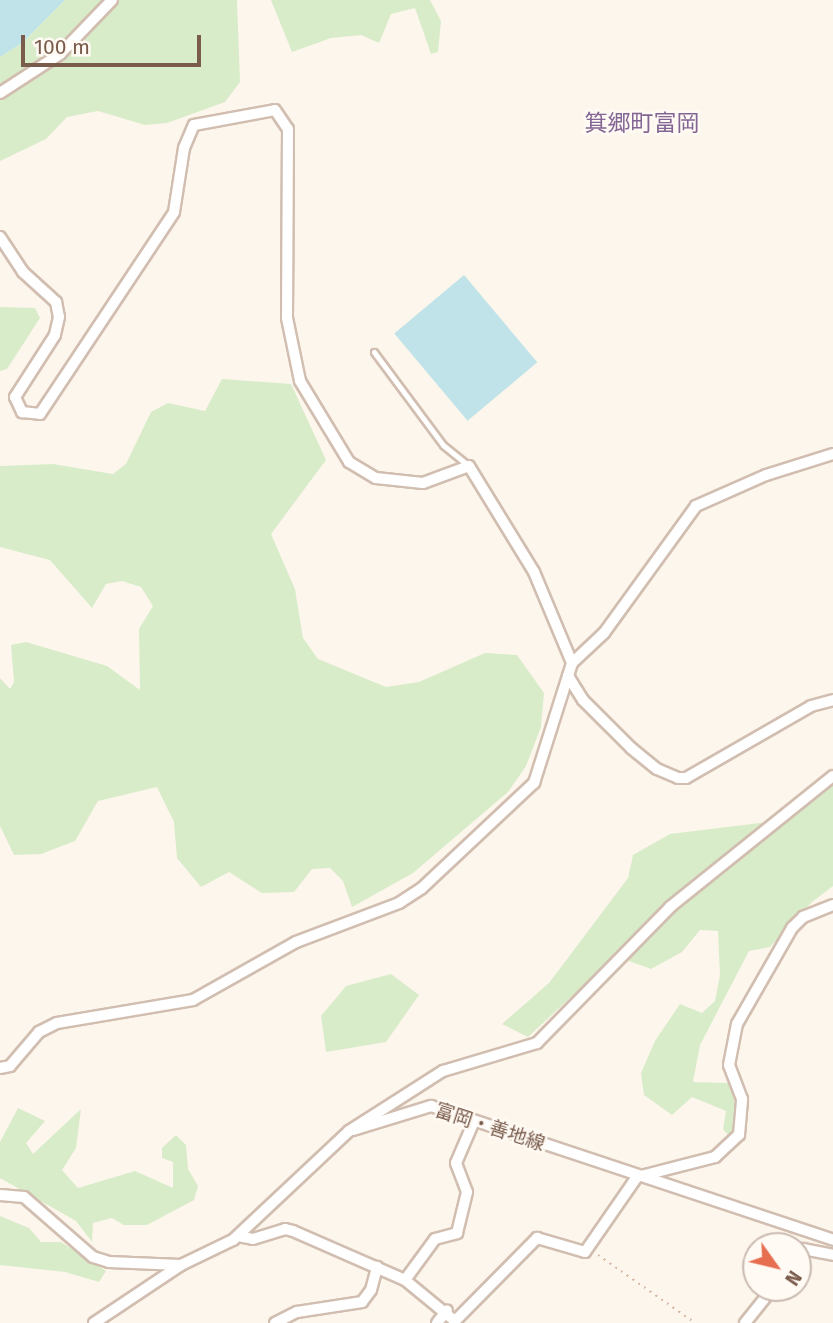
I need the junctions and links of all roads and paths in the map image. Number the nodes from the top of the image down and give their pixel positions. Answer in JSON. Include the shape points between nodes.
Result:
{"nodes":[{"id":1,"x":112,"y":0,"type":"edge"},
{"id":2,"x":0,"y":93,"type":"edge"},
{"id":3,"x":0,"y":237,"type":"edge"},
{"id":4,"x":374,"y":352,"type":"dead end"},
{"id":5,"x":833,"y":454,"type":"edge"},
{"id":6,"x":469,"y":466,"type":"junction"},
{"id":7,"x":572,"y":663,"type":"junction"},
{"id":8,"x":568,"y":676,"type":"junction"},
{"id":9,"x":833,"y":700,"type":"edge"},
{"id":10,"x":833,"y":776,"type":"edge"},
{"id":11,"x":833,"y":905,"type":"edge"},
{"id":12,"x":0,"y":1068,"type":"edge"},
{"id":13,"x":474,"y":1121,"type":"junction"},
{"id":14,"x":349,"y":1130,"type":"junction"},
{"id":15,"x":637,"y":1177,"type":"junction"},
{"id":16,"x":0,"y":1195,"type":"edge"},
{"id":17,"x":238,"y":1236,"type":"junction"},
{"id":18,"x":833,"y":1240,"type":"edge"},
{"id":19,"x":588,"y":1248,"type":"junction"},
{"id":20,"x":812,"y":1252,"type":"edge"},
{"id":21,"x":833,"y":1255,"type":"edge"},
{"id":22,"x":181,"y":1265,"type":"junction"},
{"id":23,"x":377,"y":1267,"type":"junction"},
{"id":24,"x":405,"y":1280,"type":"junction"},
{"id":25,"x":762,"y":1302,"type":"edge"},
{"id":26,"x":447,"y":1310,"type":"junction"},
{"id":27,"x":94,"y":1323,"type":"edge"},
{"id":28,"x":275,"y":1323,"type":"edge"},
{"id":29,"x":437,"y":1323,"type":"edge"},
{"id":30,"x":695,"y":1323,"type":"edge"},
{"id":31,"x":745,"y":1323,"type":"edge"}],
"edges":[{"from":1,"to":2,"type":"street","via":[[60,54]]},
{"from":3,"to":6,"type":"street","via":[[23,272],[57,302],[60,317],[55,335],[15,397],[22,412],[40,414],[174,212],[184,148],[194,125],[275,110],[288,129],[287,318],[300,381],[349,462],[376,478],[423,483]]},
{"from":4,"to":6,"type":"lane","via":[[443,445]]},
{"from":5,"to":7,"type":"street","via":[[766,475],[696,506],[604,633]]},
{"from":6,"to":7,"type":"street","via":[[534,572]]},
{"from":7,"to":8,"type":"street"},
{"from":8,"to":9,"type":"street","via":[[583,700],[631,748],[657,769],[678,778],[686,778],[811,706]]},
{"from":8,"to":12,"type":"street","via":[[534,783],[422,888],[399,903],[296,942],[193,1000],[57,1023],[39,1032],[10,1066]]},
{"from":10,"to":14,"type":"street","via":[[670,907],[537,1043],[443,1071]]},
{"from":11,"to":15,"type":"street","via":[[803,917],[792,928],[737,1024],[729,1065],[742,1098],[739,1135],[715,1157]]},
{"from":13,"to":14,"type":"street","name":"富岡・善地線","via":[[431,1106]]},
{"from":13,"to":15,"type":"street","name":"富岡・善地線"},
{"from":13,"to":24,"type":"street","via":[[456,1163],[467,1192],[457,1233],[435,1239]]},
{"from":14,"to":17,"type":"street","name":"富岡・善地線"},
{"from":15,"to":18,"type":"street","name":"富岡・善地線"},
{"from":15,"to":19,"type":"street"},
{"from":16,"to":22,"type":"street","name":"富岡・善地線","via":[[24,1197],[93,1256],[109,1262]]},
{"from":17,"to":22,"type":"street","name":"富岡・善地線"},
{"from":17,"to":23,"type":"street","via":[[253,1239],[285,1229]]},
{"from":19,"to":26,"type":"street","via":[[585,1252],[537,1238],[455,1321]]},
{"from":19,"to":30,"type":"path"},
{"from":20,"to":21,"type":"street"},
{"from":22,"to":27,"type":"street"},
{"from":23,"to":24,"type":"street"},
{"from":23,"to":28,"type":"street","via":[[372,1290],[362,1302],[297,1312]]},
{"from":24,"to":26,"type":"street"},
{"from":25,"to":31,"type":"street"},
{"from":26,"to":29,"type":"street"}]}
